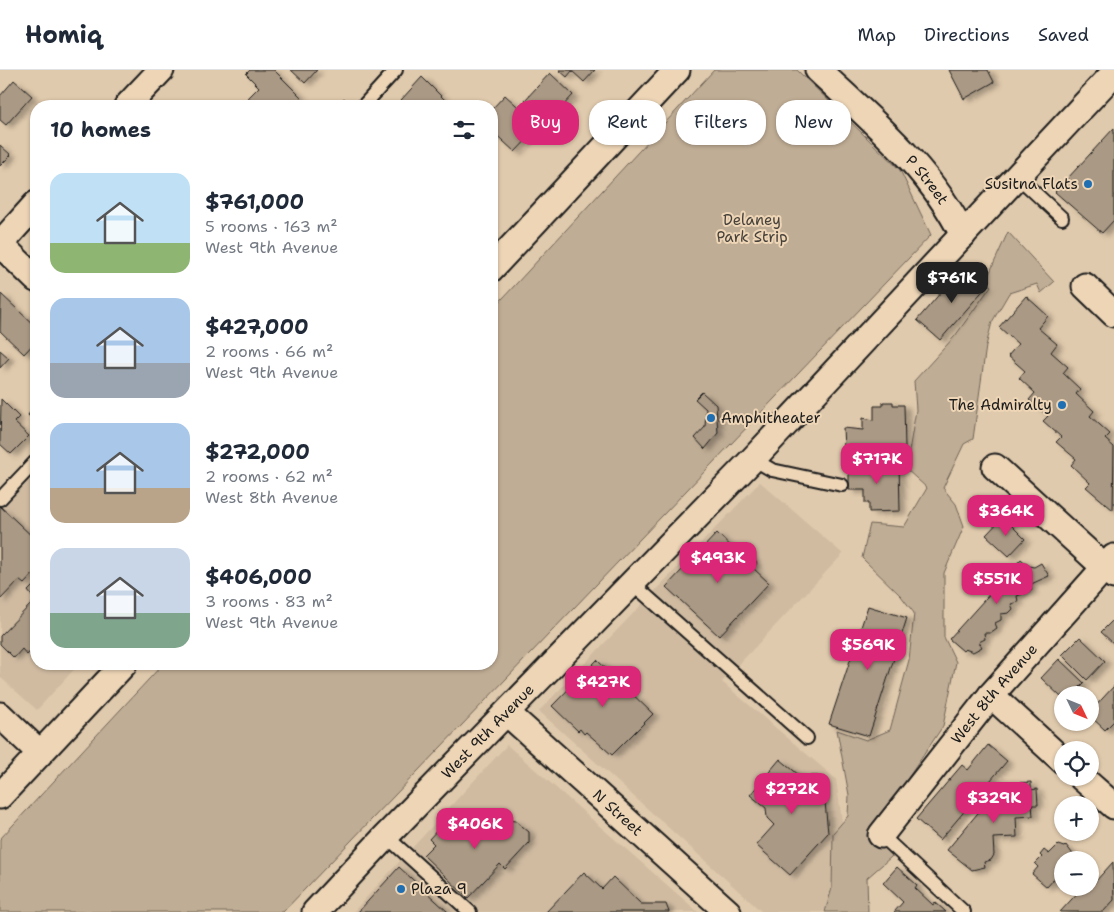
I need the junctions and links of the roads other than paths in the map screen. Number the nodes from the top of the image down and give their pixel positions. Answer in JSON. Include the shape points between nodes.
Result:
{"nodes":[{"id":1,"x":161,"y":70,"type":"edge"},
{"id":2,"x":396,"y":70,"type":"edge"},
{"id":3,"x":677,"y":70,"type":"edge"},
{"id":4,"x":818,"y":70,"type":"edge"},
{"id":5,"x":1114,"y":73,"type":"edge"},
{"id":6,"x":133,"y":100,"type":"edge"},
{"id":7,"x":368,"y":100,"type":"edge"},
{"id":8,"x":1018,"y":177,"type":"junction"},
{"id":9,"x":30,"y":211,"type":"edge"},
{"id":10,"x":1062,"y":218,"type":"dead end"},
{"id":11,"x":963,"y":235,"type":"junction"},
{"id":12,"x":0,"y":244,"type":"edge"},
{"id":13,"x":498,"y":262,"type":"edge"},
{"id":14,"x":30,"y":273,"type":"edge"},
{"id":15,"x":1085,"y":286,"type":"dead end"},
{"id":16,"x":1114,"y":314,"type":"edge"},
{"id":17,"x":753,"y":460,"type":"junction"},
{"id":18,"x":30,"y":467,"type":"edge"},
{"id":19,"x":995,"y":467,"type":"dead end"},
{"id":20,"x":842,"y":485,"type":"dead end"},
{"id":21,"x":0,"y":499,"type":"edge"},
{"id":22,"x":1111,"y":566,"type":"edge"},
{"id":23,"x":633,"y":584,"type":"junction"},
{"id":24,"x":118,"y":670,"type":"edge"},
{"id":25,"x":991,"y":695,"type":"junction"},
{"id":26,"x":507,"y":713,"type":"junction"},
{"id":27,"x":0,"y":715,"type":"edge"},
{"id":28,"x":807,"y":738,"type":"dead end"},
{"id":29,"x":40,"y":753,"type":"junction"},
{"id":30,"x":1054,"y":753,"type":"edge"},
{"id":31,"x":1091,"y":786,"type":"edge"},
{"id":32,"x":0,"y":796,"type":"edge"},
{"id":33,"x":1114,"y":806,"type":"edge"},
{"id":34,"x":880,"y":835,"type":"joint"},
{"id":35,"x":386,"y":836,"type":"junction"},
{"id":36,"x":316,"y":912,"type":"edge"},
{"id":37,"x":470,"y":912,"type":"edge"},
{"id":38,"x":728,"y":912,"type":"edge"},
{"id":39,"x":964,"y":912,"type":"edge"}],
"edges":[{"from":1,"to":6,"type":"street"},
{"from":2,"to":7,"type":"lane"},
{"from":3,"to":13,"type":"street"},
{"from":4,"to":11,"type":"street","name":"P Street","via":[[911,158],[950,208]]},
{"from":5,"to":8,"type":"street","name":"West 9th Avenue"},
{"from":8,"to":10,"type":"lane"},
{"from":8,"to":11,"type":"street","name":"West 9th Avenue"},
{"from":9,"to":12,"type":"street"},
{"from":11,"to":17,"type":"street","name":"West 9th Avenue"},
{"from":12,"to":14,"type":"street"},
{"from":15,"to":16,"type":"street"},
{"from":17,"to":20,"type":"lane","via":[[772,470]]},
{"from":17,"to":23,"type":"street","name":"West 9th Avenue"},
{"from":18,"to":21,"type":"lane"},
{"from":19,"to":22,"type":"street"},
{"from":22,"to":25,"type":"street","name":"West 8th Avenue"},
{"from":23,"to":26,"type":"street","name":"West 9th Avenue"},
{"from":23,"to":28,"type":"lane"},
{"from":24,"to":29,"type":"street"},
{"from":25,"to":30,"type":"street"},
{"from":25,"to":34,"type":"street","name":"West 8th Avenue"},
{"from":26,"to":35,"type":"street","name":"West 9th Avenue"},
{"from":26,"to":38,"type":"street","name":"N Street"},
{"from":27,"to":29,"type":"street"},
{"from":29,"to":32,"type":"street"},
{"from":31,"to":33,"type":"street"},
{"from":34,"to":39,"type":"lane"},
{"from":35,"to":36,"type":"street","name":"West 9th Avenue"},
{"from":35,"to":37,"type":"lane"}]}
